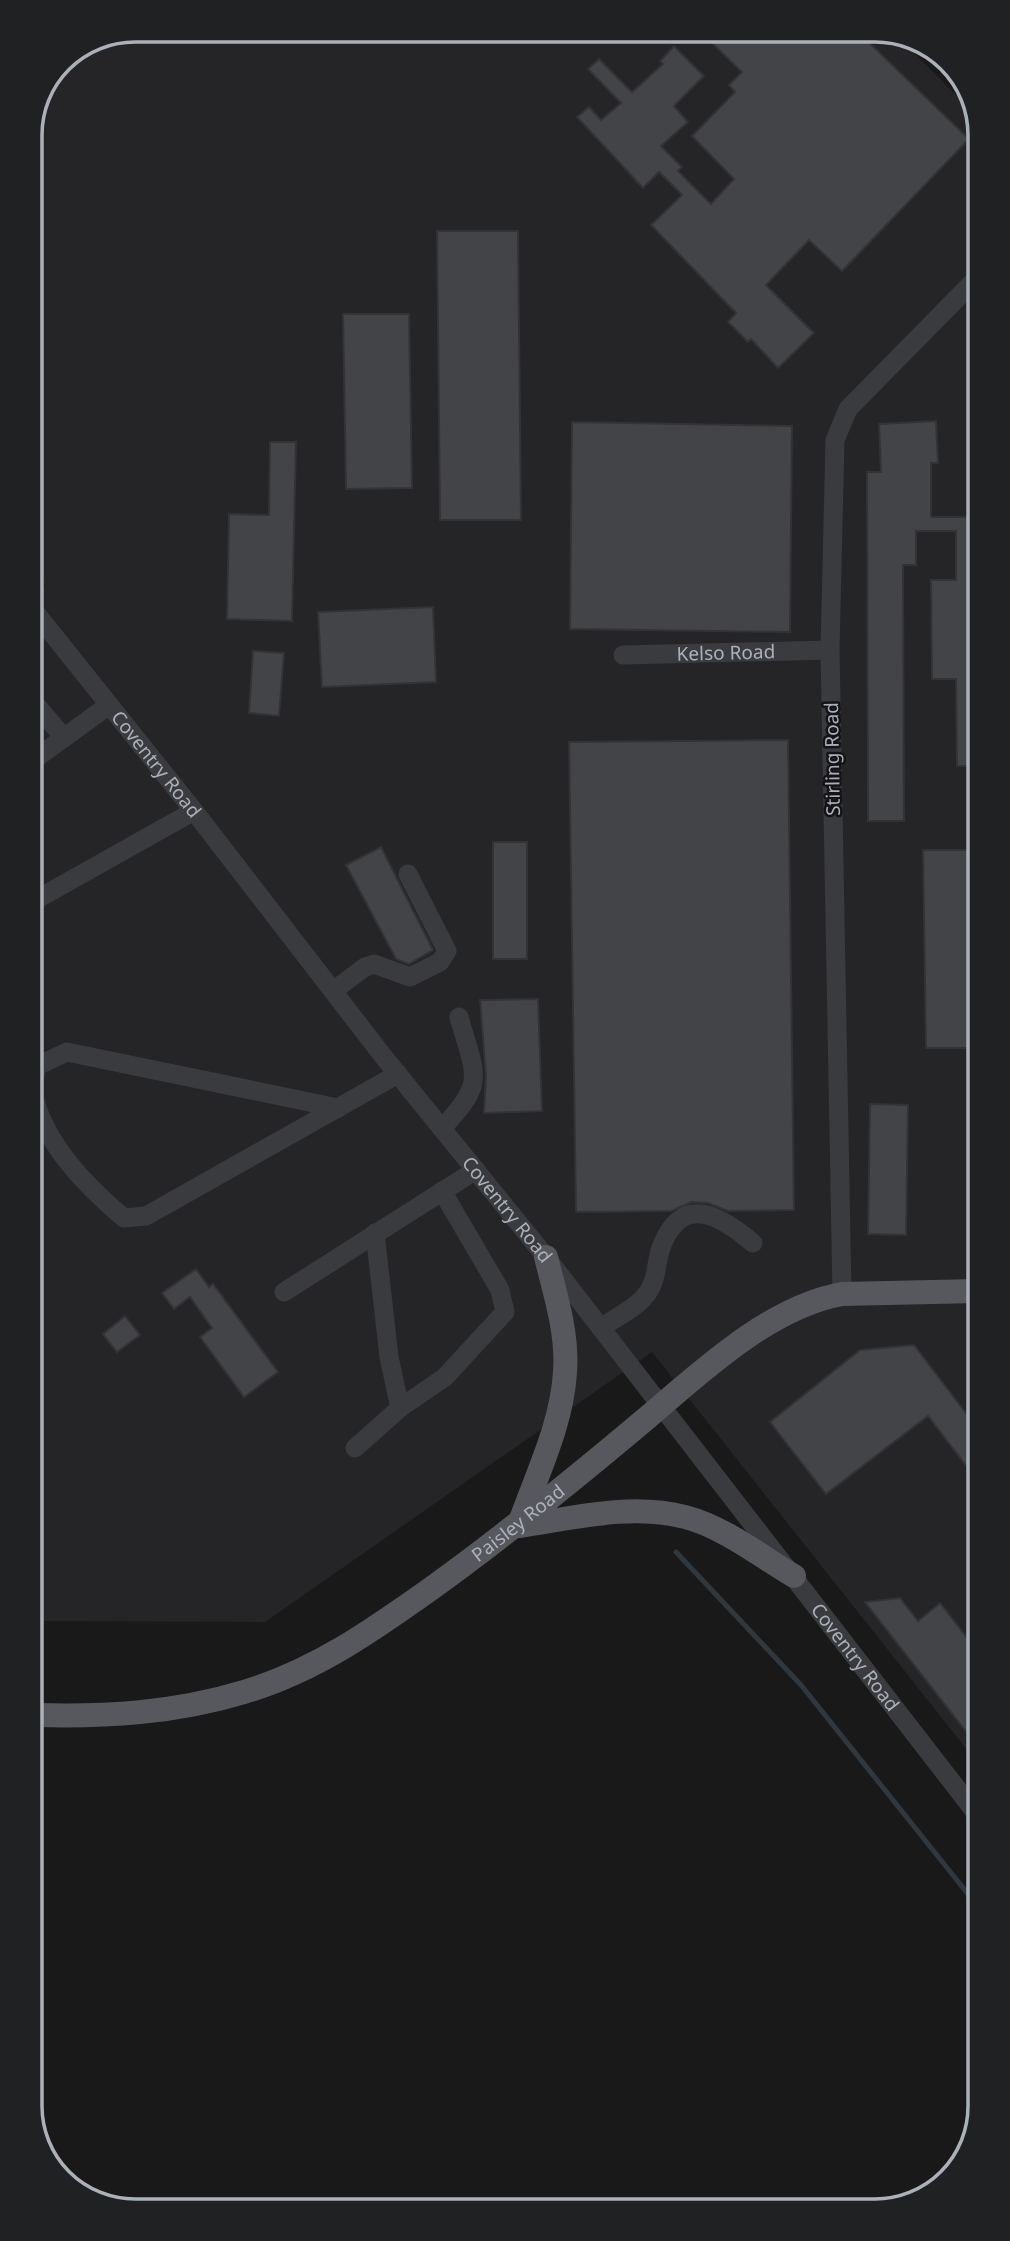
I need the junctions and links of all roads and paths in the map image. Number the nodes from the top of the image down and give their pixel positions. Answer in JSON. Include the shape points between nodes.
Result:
{"nodes":[{"id":1,"x":968,"y":287,"type":"edge"},
{"id":2,"x":42,"y":621,"type":"edge"},
{"id":3,"x":830,"y":650,"type":"junction"},
{"id":4,"x":623,"y":655,"type":"dead end"},
{"id":5,"x":109,"y":705,"type":"junction"},
{"id":6,"x":42,"y":712,"type":"edge"},
{"id":7,"x":64,"y":738,"type":"junction"},
{"id":8,"x":42,"y":754,"type":"edge"},
{"id":9,"x":194,"y":811,"type":"junction"},
{"id":10,"x":408,"y":874,"type":"dead end"},
{"id":11,"x":42,"y":896,"type":"edge"},
{"id":12,"x":333,"y":991,"type":"junction"},
{"id":13,"x":459,"y":1017,"type":"dead end"},
{"id":14,"x":42,"y":1064,"type":"edge"},
{"id":15,"x":398,"y":1074,"type":"junction"},
{"id":16,"x":338,"y":1108,"type":"junction"},
{"id":17,"x":42,"y":1125,"type":"edge"},
{"id":18,"x":442,"y":1128,"type":"junction"},
{"id":19,"x":476,"y":1170,"type":"junction"},
{"id":20,"x":442,"y":1191,"type":"junction"},
{"id":21,"x":375,"y":1233,"type":"junction"},
{"id":22,"x":754,"y":1242,"type":"dead end"},
{"id":23,"x":546,"y":1256,"type":"junction"},
{"id":24,"x":968,"y":1291,"type":"edge"},
{"id":25,"x":285,"y":1292,"type":"dead end"},
{"id":26,"x":842,"y":1294,"type":"junction"},
{"id":27,"x":601,"y":1328,"type":"junction"},
{"id":28,"x":661,"y":1406,"type":"junction"},
{"id":29,"x":400,"y":1408,"type":"junction"},
{"id":30,"x":355,"y":1448,"type":"dead end"},
{"id":31,"x":519,"y":1526,"type":"junction"},
{"id":32,"x":794,"y":1576,"type":"junction"},
{"id":33,"x":42,"y":1715,"type":"edge"},
{"id":34,"x":968,"y":1803,"type":"edge"}],
"edges":[{"from":1,"to":3,"type":"street","name":"Stirling Road","via":[[848,409],[839,425],[833,457]]},
{"from":2,"to":5,"type":"street","name":"Coventry Road"},
{"from":3,"to":4,"type":"street","name":"Kelso Road"},
{"from":3,"to":26,"type":"street","name":"Stirling Road"},
{"from":5,"to":7,"type":"street"},
{"from":5,"to":9,"type":"street","name":"Coventry Road"},
{"from":6,"to":7,"type":"street"},
{"from":7,"to":8,"type":"street"},
{"from":9,"to":11,"type":"street"},
{"from":9,"to":12,"type":"street","name":"Coventry Road"},
{"from":10,"to":12,"type":"street","via":[[447,951],[440,962],[410,978],[382,966],[365,967]]},
{"from":12,"to":15,"type":"street","name":"Coventry Road"},
{"from":13,"to":18,"type":"street","via":[[475,1076],[468,1101]]},
{"from":14,"to":16,"type":"street","via":[[67,1052]]},
{"from":15,"to":16,"type":"street"},
{"from":15,"to":18,"type":"street","name":"Coventry Road"},
{"from":16,"to":17,"type":"street","via":[[146,1216],[124,1218],[91,1190]]},
{"from":18,"to":19,"type":"street","name":"Coventry Road"},
{"from":19,"to":20,"type":"street"},
{"from":19,"to":23,"type":"street","name":"Coventry Road"},
{"from":20,"to":21,"type":"street"},
{"from":20,"to":29,"type":"street","via":[[500,1290],[505,1312],[445,1377]]},
{"from":21,"to":25,"type":"street"},
{"from":21,"to":29,"type":"street","via":[[389,1357]]},
{"from":22,"to":27,"type":"street","via":[[710,1215],[681,1218],[662,1246],[656,1276],[645,1297]]},
{"from":23,"to":27,"type":"street","name":"Coventry Road"},
{"from":23,"to":31,"type":"main road","via":[[562,1324],[566,1370],[556,1422]]},
{"from":24,"to":26,"type":"main road","name":"Paisley Road"},
{"from":26,"to":28,"type":"main road","name":"Paisley Road","via":[[784,1312]]},
{"from":27,"to":28,"type":"street","name":"Coventry Road"},
{"from":28,"to":31,"type":"main road","name":"Paisley Road"},
{"from":28,"to":32,"type":"street","name":"Coventry Road"},
{"from":29,"to":30,"type":"street"},
{"from":31,"to":32,"type":"main road","via":[[625,1510],[687,1517]]},
{"from":31,"to":33,"type":"main road","name":"Paisley Road","via":[[346,1648],[281,1679],[198,1704],[127,1714]]},
{"from":32,"to":34,"type":"street","name":"Coventry Road"}]}
